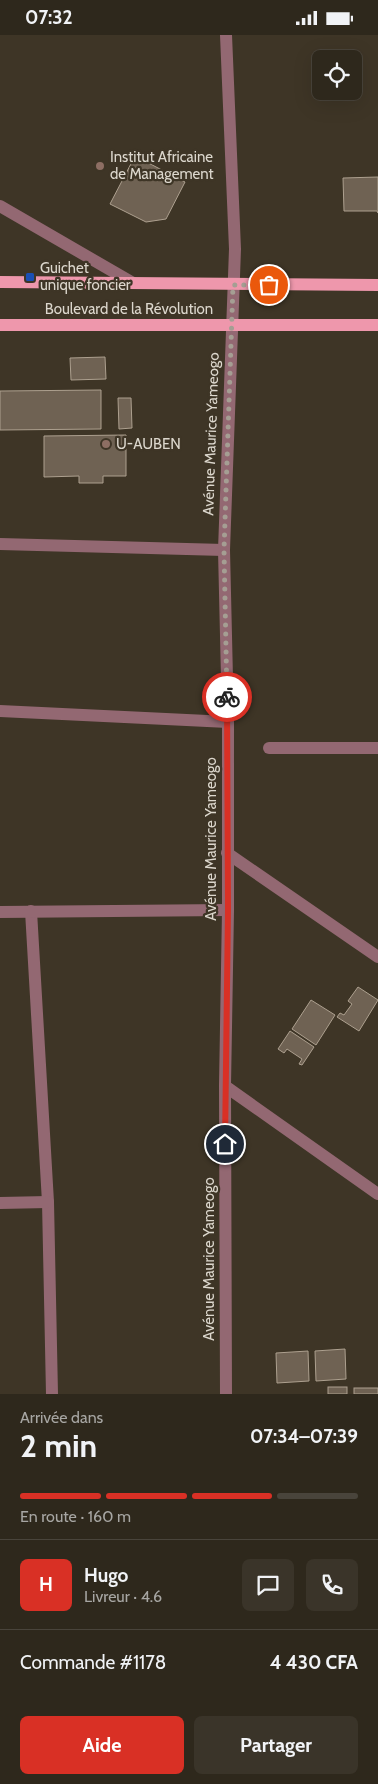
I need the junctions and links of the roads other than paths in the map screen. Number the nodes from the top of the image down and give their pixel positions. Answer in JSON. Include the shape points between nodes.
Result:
{"nodes":[{"id":1,"x":225,"y":35,"type":"edge"},
{"id":2,"x":0,"y":205,"type":"edge"},
{"id":3,"x":0,"y":283,"type":"edge"},
{"id":4,"x":133,"y":283,"type":"junction"},
{"id":5,"x":233,"y":285,"type":"junction"},
{"id":6,"x":378,"y":285,"type":"edge"},
{"id":7,"x":0,"y":325,"type":"edge"},
{"id":8,"x":231,"y":325,"type":"junction"},
{"id":9,"x":378,"y":325,"type":"edge"},
{"id":10,"x":0,"y":544,"type":"edge"},
{"id":11,"x":224,"y":550,"type":"junction"},
{"id":12,"x":0,"y":711,"type":"edge"},
{"id":13,"x":228,"y":722,"type":"junction"},
{"id":14,"x":269,"y":748,"type":"dead end"},
{"id":15,"x":378,"y":748,"type":"edge"},
{"id":16,"x":227,"y":853,"type":"junction"},
{"id":17,"x":228,"y":910,"type":"junction"},
{"id":18,"x":31,"y":911,"type":"junction"},
{"id":19,"x":0,"y":912,"type":"edge"},
{"id":20,"x":378,"y":957,"type":"edge"},
{"id":21,"x":225,"y":1086,"type":"junction"},
{"id":22,"x":378,"y":1194,"type":"edge"},
{"id":23,"x":48,"y":1202,"type":"junction"},
{"id":24,"x":0,"y":1203,"type":"edge"},
{"id":25,"x":52,"y":1394,"type":"edge"},
{"id":26,"x":226,"y":1394,"type":"edge"}],
"edges":[{"from":1,"to":5,"type":"street","name":"Avénue Maurice Yameogo","via":[[235,249]]},
{"from":2,"to":4,"type":"street"},
{"from":3,"to":4,"type":"main road","name":"Boulevard de la Révolution"},
{"from":4,"to":5,"type":"main road","name":"Boulevard de la Révolution"},
{"from":5,"to":6,"type":"main road","name":"Boulevard de la Révolution"},
{"from":5,"to":8,"type":"street","name":"Avénue Maurice Yameogo"},
{"from":7,"to":8,"type":"main road","name":"Boulevard de la Révolution"},
{"from":8,"to":9,"type":"main road","name":"Boulevard de la Révolution"},
{"from":8,"to":11,"type":"street","name":"Avénue Maurice Yameogo"},
{"from":10,"to":11,"type":"street"},
{"from":11,"to":13,"type":"street","name":"Avénue Maurice Yameogo"},
{"from":12,"to":13,"type":"street"},
{"from":13,"to":16,"type":"street","name":"Avénue Maurice Yameogo"},
{"from":14,"to":15,"type":"street"},
{"from":16,"to":17,"type":"street","name":"Avénue Maurice Yameogo"},
{"from":16,"to":20,"type":"street"},
{"from":17,"to":18,"type":"street"},
{"from":17,"to":21,"type":"street","name":"Avénue Maurice Yameogo"},
{"from":18,"to":19,"type":"street"},
{"from":18,"to":23,"type":"street"},
{"from":21,"to":22,"type":"street"},
{"from":21,"to":26,"type":"street","name":"Avénue Maurice Yameogo"},
{"from":23,"to":24,"type":"street"},
{"from":23,"to":25,"type":"street"}]}
